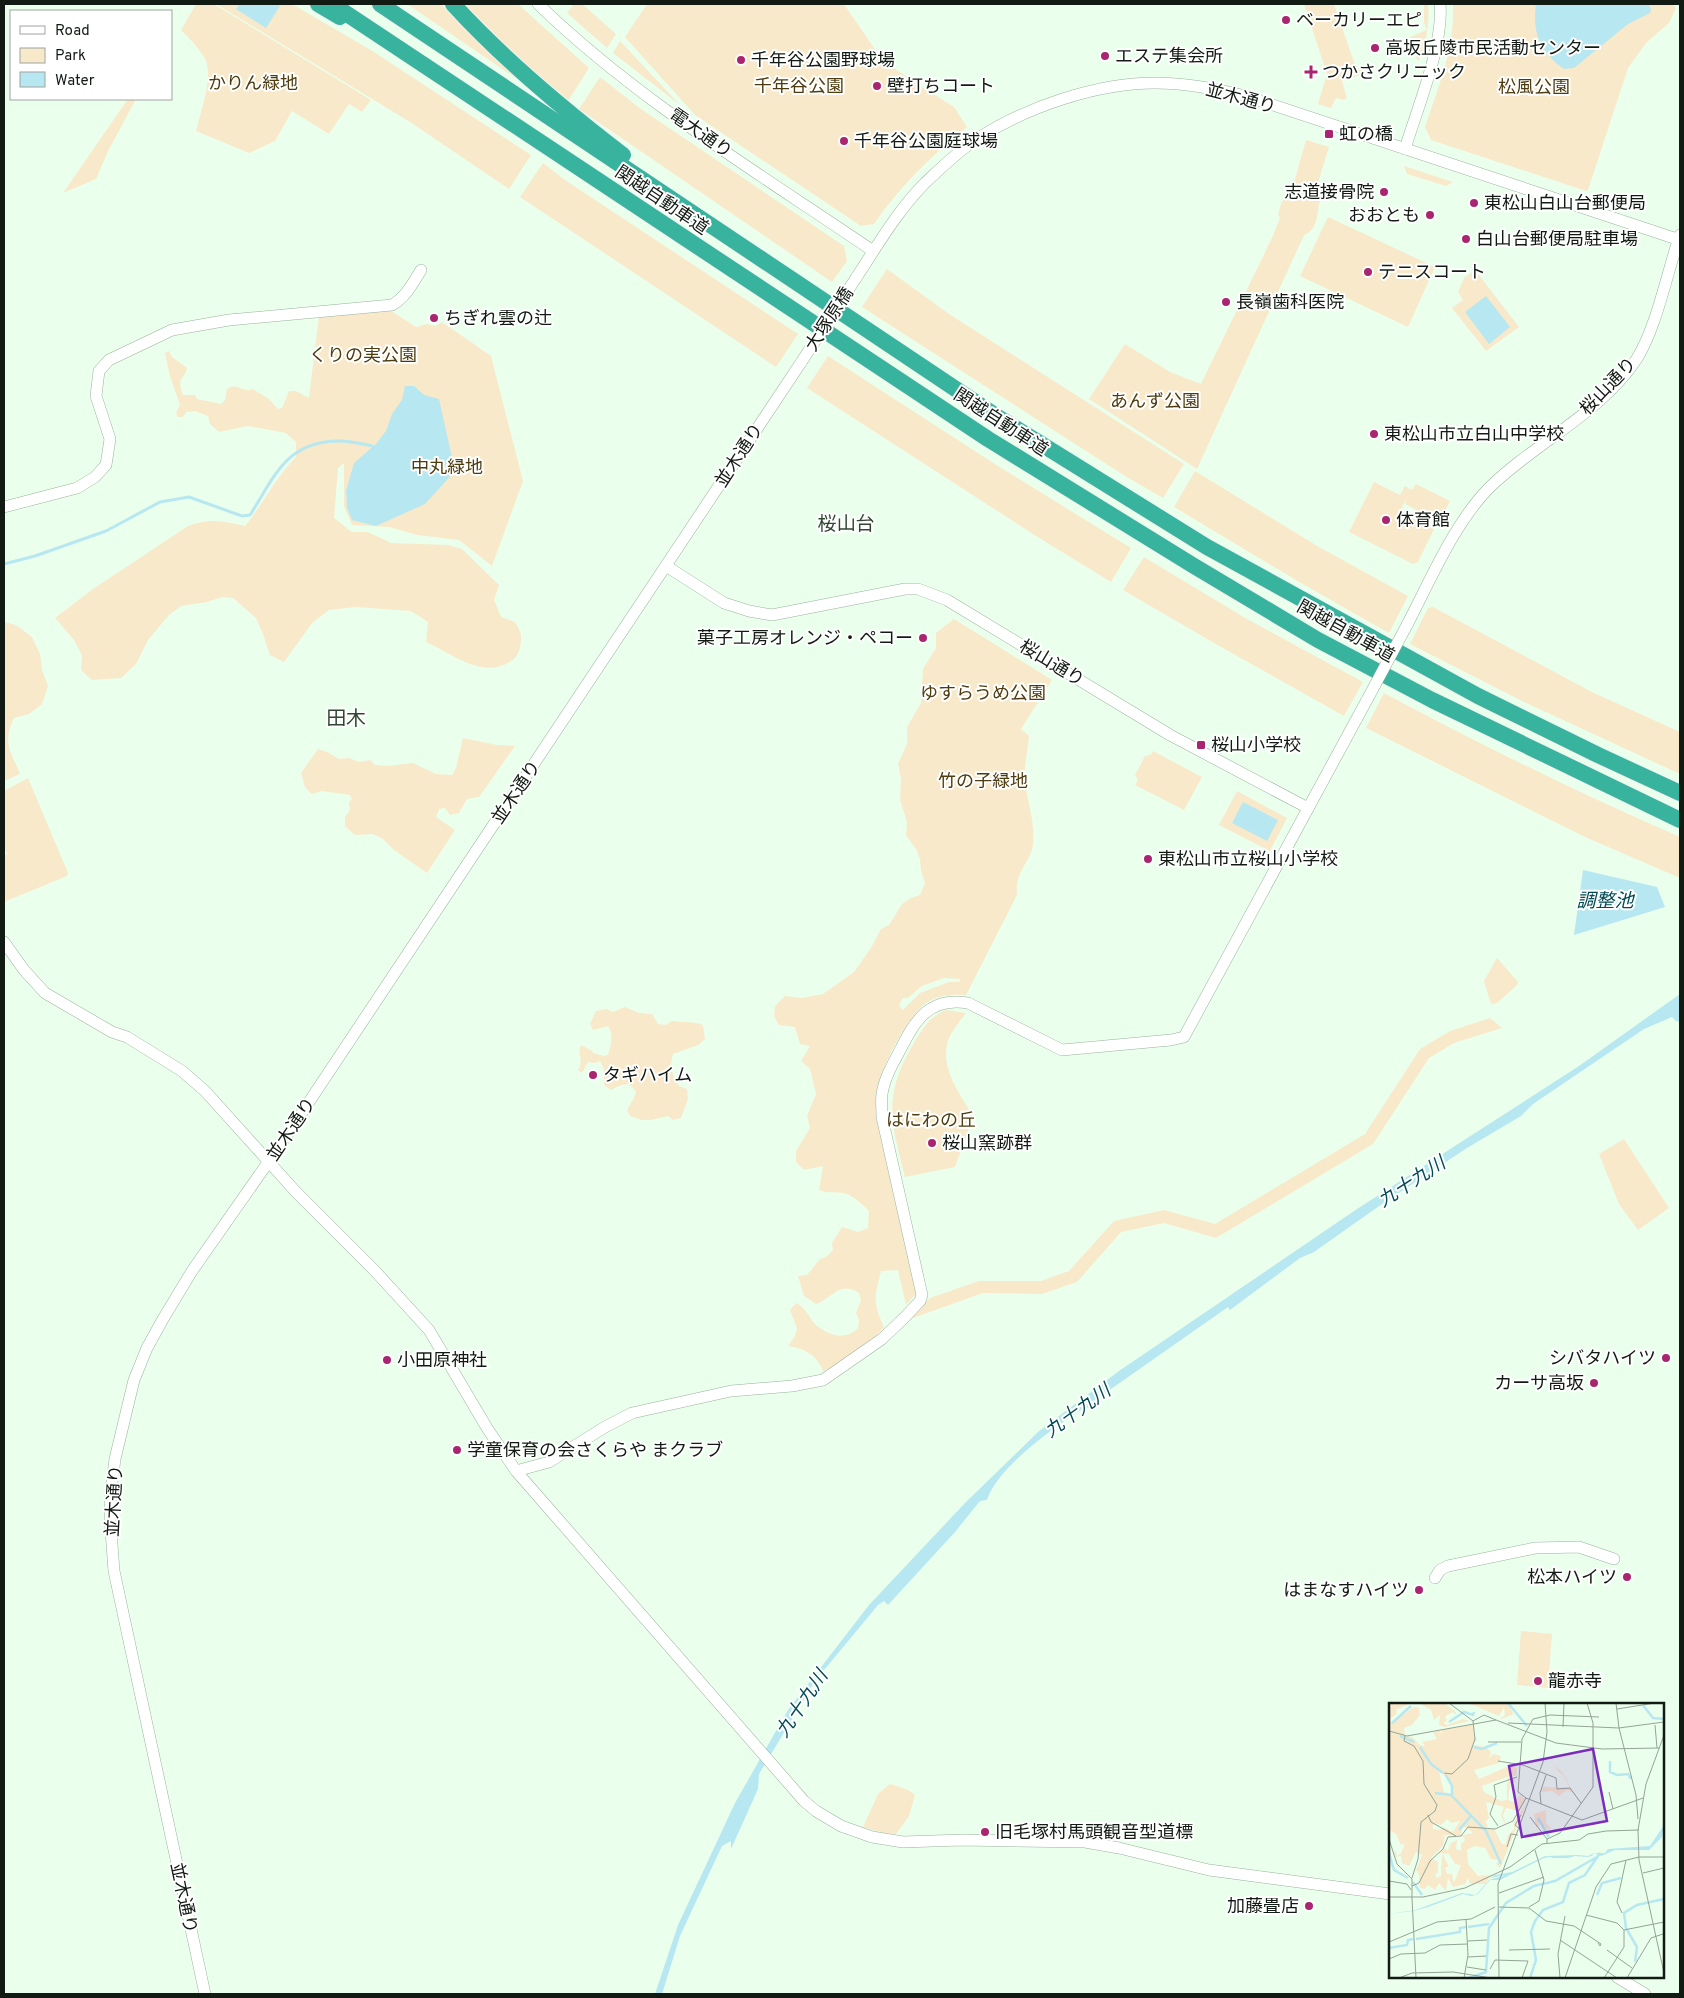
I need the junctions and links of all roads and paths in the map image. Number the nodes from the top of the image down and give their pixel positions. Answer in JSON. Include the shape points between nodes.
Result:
{"nodes":[{"id":1,"x":318,"y":4,"type":"edge"},
{"id":2,"x":332,"y":4,"type":"edge"},
{"id":3,"x":380,"y":4,"type":"edge"},
{"id":4,"x":453,"y":4,"type":"edge"},
{"id":5,"x":538,"y":4,"type":"edge"},
{"id":6,"x":1440,"y":4,"type":"edge"},
{"id":7,"x":426,"y":67,"type":"junction"},
{"id":8,"x":1405,"y":149,"type":"junction"},
{"id":9,"x":729,"y":237,"type":"junction"},
{"id":10,"x":1680,"y":238,"type":"edge"},
{"id":11,"x":873,"y":251,"type":"junction"},
{"id":12,"x":421,"y":270,"type":"dead end"},
{"id":13,"x":856,"y":278,"type":"joint"},
{"id":14,"x":802,"y":360,"type":"joint"},
{"id":15,"x":4,"y":507,"type":"edge"},
{"id":16,"x":666,"y":566,"type":"junction"},
{"id":17,"x":1680,"y":793,"type":"edge"},
{"id":18,"x":1308,"y":808,"type":"junction"},
{"id":19,"x":1680,"y":820,"type":"edge"},
{"id":20,"x":4,"y":942,"type":"edge"},
{"id":21,"x":269,"y":1162,"type":"junction"},
{"id":22,"x":516,"y":1471,"type":"junction"},
{"id":23,"x":1614,"y":1559,"type":"dead end"},
{"id":24,"x":1436,"y":1578,"type":"dead end"},
{"id":25,"x":1389,"y":1894,"type":"edge"},
{"id":26,"x":1619,"y":1978,"type":"edge"},
{"id":27,"x":205,"y":1994,"type":"edge"},
{"id":28,"x":1645,"y":1994,"type":"edge"}],
"edges":[{"from":1,"to":7,"type":"highway"},
{"from":2,"to":7,"type":"highway","name":"関越自動車道"},
{"from":3,"to":9,"type":"highway","name":"関越自動車道"},
{"from":4,"to":9,"type":"highway","via":[[549,96]]},
{"from":5,"to":11,"type":"street","name":"電大通り","via":[[572,35],[674,115]]},
{"from":6,"to":8,"type":"street","via":[[1436,46]]},
{"from":7,"to":19,"type":"highway","name":"関越自動車道","via":[[988,439],[1194,566],[1318,640],[1432,700]]},
{"from":8,"to":10,"type":"street","name":"並木通り"},
{"from":8,"to":11,"type":"street","name":"並木通り","via":[[1249,97],[1214,89],[1155,83],[1103,89],[1032,110],[977,139],[924,184]]},
{"from":9,"to":17,"type":"highway","name":"関越自動車道","via":[[996,416],[1207,547],[1478,696]]},
{"from":10,"to":18,"type":"street","name":"桜山通り","bridge":true,"via":[[1645,342],[1636,359],[1592,406],[1488,489],[1458,528]]},
{"from":11,"to":13,"type":"street","name":"並木通り"},
{"from":12,"to":15,"type":"street","via":[[406,294],[392,305],[229,320],[172,330],[109,360],[99,371],[96,396],[110,439],[106,465],[96,477],[77,488]]},
{"from":13,"to":14,"type":"street","name":"大塚原橋","bridge":true},
{"from":14,"to":16,"type":"street","name":"並木通り"},
{"from":16,"to":18,"type":"street","name":"桜山通り","via":[[724,603],[772,615],[890,591],[918,589],[931,593],[1170,735]]},
{"from":16,"to":21,"type":"street","name":"並木通り"},
{"from":18,"to":22,"type":"street","via":[[1184,1037],[1062,1050],[968,1003],[943,1002],[922,1014],[909,1032],[882,1094],[882,1117],[922,1295],[920,1301],[882,1339],[818,1382],[731,1391],[632,1412],[549,1462]]},
{"from":20,"to":21,"type":"street","via":[[45,993],[112,1032],[127,1037],[182,1071],[205,1090]]},
{"from":21,"to":22,"type":"street","via":[[429,1330]]},
{"from":21,"to":27,"type":"street","name":"並木通り","via":[[192,1272],[147,1348],[134,1380],[123,1423],[111,1490],[111,1542],[119,1598]]},
{"from":22,"to":25,"type":"street","via":[[804,1801],[854,1832],[891,1841],[1085,1842],[1209,1870]]},
{"from":23,"to":24,"type":"street","via":[[1579,1547],[1535,1548],[1448,1566],[1440,1570]]},
{"from":26,"to":28,"type":"street"}]}
